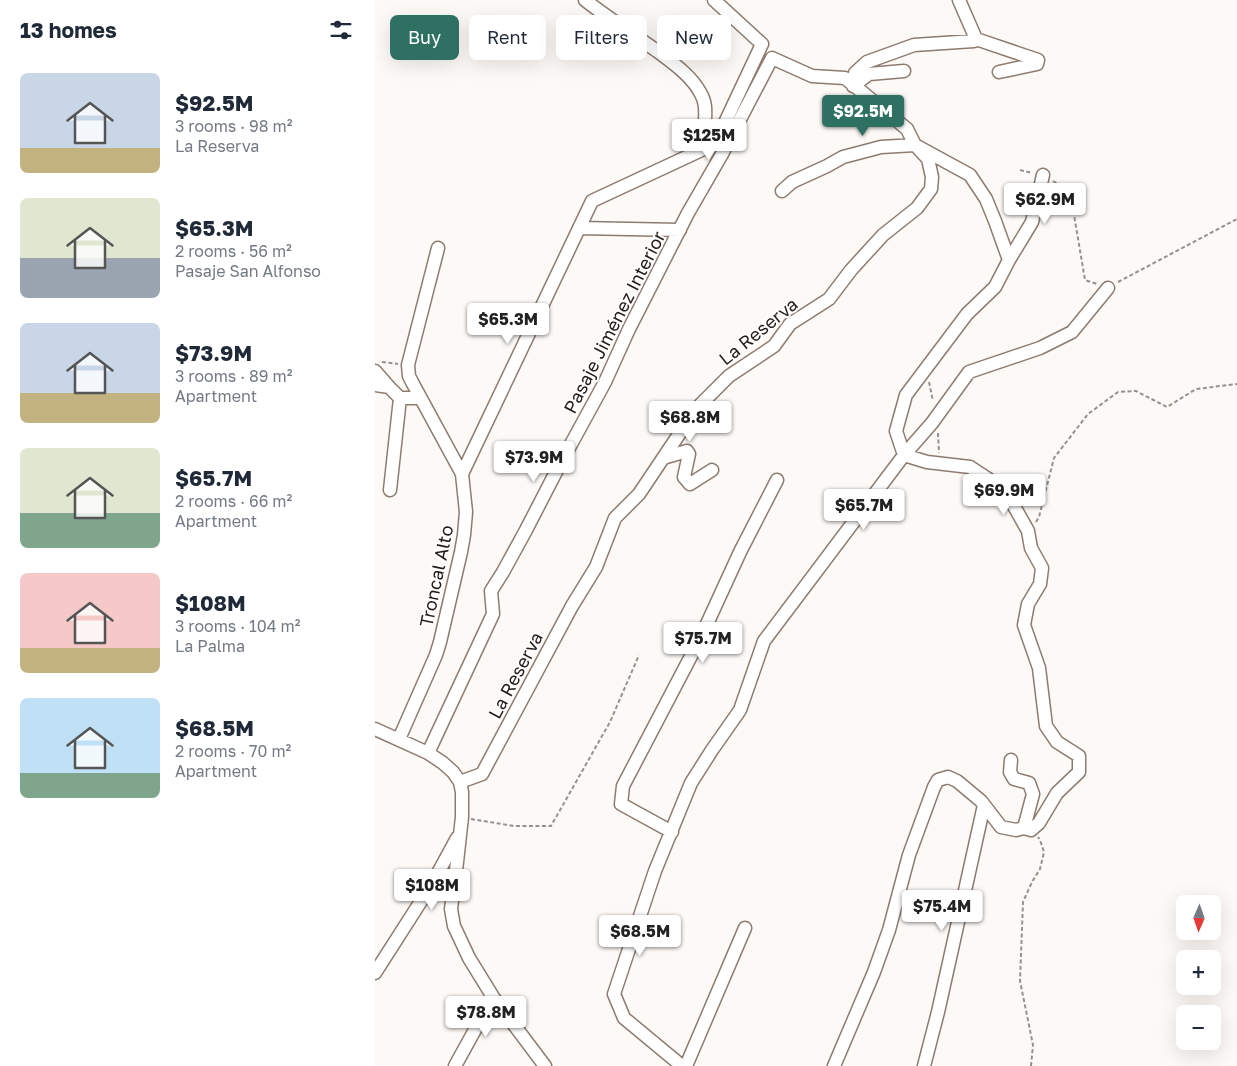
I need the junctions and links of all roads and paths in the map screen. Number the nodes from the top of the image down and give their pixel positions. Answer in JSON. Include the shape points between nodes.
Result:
{"nodes":[{"id":1,"x":585,"y":0,"type":"edge"},
{"id":2,"x":714,"y":0,"type":"edge"},
{"id":3,"x":959,"y":0,"type":"edge"},
{"id":4,"x":976,"y":39,"type":"junction"},
{"id":5,"x":904,"y":71,"type":"dead end"},
{"id":6,"x":999,"y":72,"type":"dead end"},
{"id":7,"x":853,"y":86,"type":"junction"},
{"id":8,"x":915,"y":145,"type":"junction"},
{"id":9,"x":708,"y":147,"type":"junction"},
{"id":10,"x":1019,"y":170,"type":"dead end"},
{"id":11,"x":1043,"y":175,"type":"junction"},
{"id":12,"x":781,"y":191,"type":"dead end"},
{"id":13,"x":1237,"y":219,"type":"edge"},
{"id":14,"x":579,"y":228,"type":"junction"},
{"id":15,"x":680,"y":230,"type":"junction"},
{"id":16,"x":438,"y":248,"type":"dead end"},
{"id":17,"x":1009,"y":260,"type":"junction"},
{"id":18,"x":1108,"y":288,"type":"junction"},
{"id":19,"x":375,"y":361,"type":"edge"},
{"id":20,"x":408,"y":365,"type":"junction"},
{"id":21,"x":375,"y":371,"type":"edge"},
{"id":22,"x":1237,"y":384,"type":"edge"},
{"id":23,"x":375,"y":385,"type":"edge"},
{"id":24,"x":389,"y":387,"type":"junction"},
{"id":25,"x":400,"y":398,"type":"junction"},
{"id":26,"x":420,"y":398,"type":"junction"},
{"id":27,"x":904,"y":455,"type":"junction"},
{"id":28,"x":663,"y":458,"type":"junction"},
{"id":29,"x":712,"y":470,"type":"dead end"},
{"id":30,"x":462,"y":474,"type":"junction"},
{"id":31,"x":777,"y":480,"type":"dead end"},
{"id":32,"x":390,"y":490,"type":"dead end"},
{"id":33,"x":1028,"y":531,"type":"junction"},
{"id":34,"x":639,"y":655,"type":"dead end"},
{"id":35,"x":375,"y":729,"type":"edge"},
{"id":36,"x":399,"y":739,"type":"junction"},
{"id":37,"x":428,"y":753,"type":"junction"},
{"id":38,"x":1011,"y":760,"type":"dead end"},
{"id":39,"x":460,"y":782,"type":"junction"},
{"id":40,"x":984,"y":804,"type":"junction"},
{"id":41,"x":462,"y":817,"type":"junction"},
{"id":42,"x":1028,"y":829,"type":"junction"},
{"id":43,"x":461,"y":832,"type":"junction"},
{"id":44,"x":671,"y":832,"type":"junction"},
{"id":45,"x":745,"y":928,"type":"dead end"},
{"id":46,"x":375,"y":972,"type":"edge"},
{"id":47,"x":493,"y":997,"type":"junction"},
{"id":48,"x":455,"y":1066,"type":"edge"},
{"id":49,"x":545,"y":1066,"type":"edge"},
{"id":50,"x":684,"y":1066,"type":"edge"},
{"id":51,"x":834,"y":1066,"type":"edge"},
{"id":52,"x":924,"y":1066,"type":"edge"},
{"id":53,"x":1031,"y":1066,"type":"edge"}],
"edges":[{"from":1,"to":9,"type":"street","via":[[691,80],[706,108]]},
{"from":2,"to":9,"type":"street","via":[[762,44],[722,129]]},
{"from":3,"to":4,"type":"street"},
{"from":4,"to":6,"type":"street","via":[[1038,60],[1037,64]]},
{"from":4,"to":7,"type":"street","via":[[913,45],[867,62],[855,73]]},
{"from":5,"to":7,"type":"street","via":[[869,74]]},
{"from":7,"to":8,"type":"street","name":"La Reserva","via":[[907,129]]},
{"from":7,"to":15,"type":"street","name":"Pasaje Jiménez Interior","via":[[845,78],[812,76],[772,58]]},
{"from":8,"to":12,"type":"street","via":[[881,147],[843,157],[792,182]]},
{"from":8,"to":17,"type":"street","via":[[970,175],[986,199]]},
{"from":8,"to":28,"type":"street","name":"La Reserva","via":[[928,159],[932,177],[931,189],[917,208],[883,234],[829,299],[790,324],[774,346],[729,376],[696,409]]},
{"from":9,"to":14,"type":"street","via":[[592,201]]},
{"from":10,"to":11,"type":"path"},
{"from":11,"to":17,"type":"street","via":[[1032,222]]},
{"from":11,"to":18,"type":"path","via":[[1068,190],[1085,280]]},
{"from":13,"to":18,"type":"path"},
{"from":14,"to":15,"type":"street"},
{"from":14,"to":30,"type":"street"},
{"from":15,"to":37,"type":"street","name":"Pasaje Jiménez Interior","via":[[605,382],[491,591],[493,614]]},
{"from":16,"to":20,"type":"street"},
{"from":17,"to":27,"type":"street","via":[[995,287],[967,314],[906,395],[896,431]]},
{"from":18,"to":27,"type":"street","via":[[1071,332],[1040,348],[969,372]]},
{"from":19,"to":20,"type":"path"},
{"from":20,"to":26,"type":"street","name":"Troncal Alto","via":[[409,376]]},
{"from":21,"to":24,"type":"street"},
{"from":22,"to":33,"type":"path","via":[[1195,389],[1167,406],[1137,391],[1118,392],[1088,414],[1054,458],[1039,517]]},
{"from":23,"to":24,"type":"street"},
{"from":24,"to":25,"type":"street"},
{"from":25,"to":26,"type":"street"},
{"from":25,"to":32,"type":"street"},
{"from":26,"to":30,"type":"street","name":"Troncal Alto"},
{"from":27,"to":33,"type":"street","via":[[927,462],[970,466],[1005,490]]},
{"from":27,"to":44,"type":"street","via":[[764,642],[740,710],[691,783]]},
{"from":28,"to":29,"type":"street","via":[[687,451],[684,477],[690,484]]},
{"from":28,"to":39,"type":"street","name":"La Reserva","via":[[639,494],[615,518],[596,568],[572,606],[482,774]]},
{"from":30,"to":36,"type":"street","name":"Troncal Alto","via":[[466,512],[464,535],[442,633],[436,655]]},
{"from":31,"to":44,"type":"street","via":[[701,637],[623,786],[621,804]]},
{"from":33,"to":42,"type":"street","via":[[1031,548],[1042,568],[1040,584],[1028,604],[1024,625],[1039,668],[1046,726],[1057,742],[1079,756],[1079,772],[1057,793],[1039,823]]},
{"from":34,"to":41,"type":"path","via":[[609,722],[551,826],[514,826]]},
{"from":35,"to":36,"type":"street"},
{"from":36,"to":37,"type":"street"},
{"from":37,"to":39,"type":"street","via":[[453,772]]},
{"from":38,"to":42,"type":"street","via":[[1010,772],[1014,779],[1029,783],[1033,794]]},
{"from":39,"to":41,"type":"street"},
{"from":40,"to":42,"type":"street","via":[[1001,827]]},
{"from":40,"to":51,"type":"street","via":[[957,781],[948,778],[938,780],[909,856],[875,972]]},
{"from":40,"to":52,"type":"street"},
{"from":41,"to":43,"type":"street"},
{"from":42,"to":53,"type":"path","via":[[1040,840],[1044,852],[1040,869],[1023,902],[1020,981],[1033,1045]]},
{"from":43,"to":46,"type":"street","via":[[432,884]]},
{"from":43,"to":47,"type":"street","via":[[451,900],[452,917],[459,939]]},
{"from":44,"to":50,"type":"street","via":[[613,994],[625,1018]]},
{"from":45,"to":50,"type":"street"},
{"from":47,"to":48,"type":"street"},
{"from":47,"to":49,"type":"street"}]}
